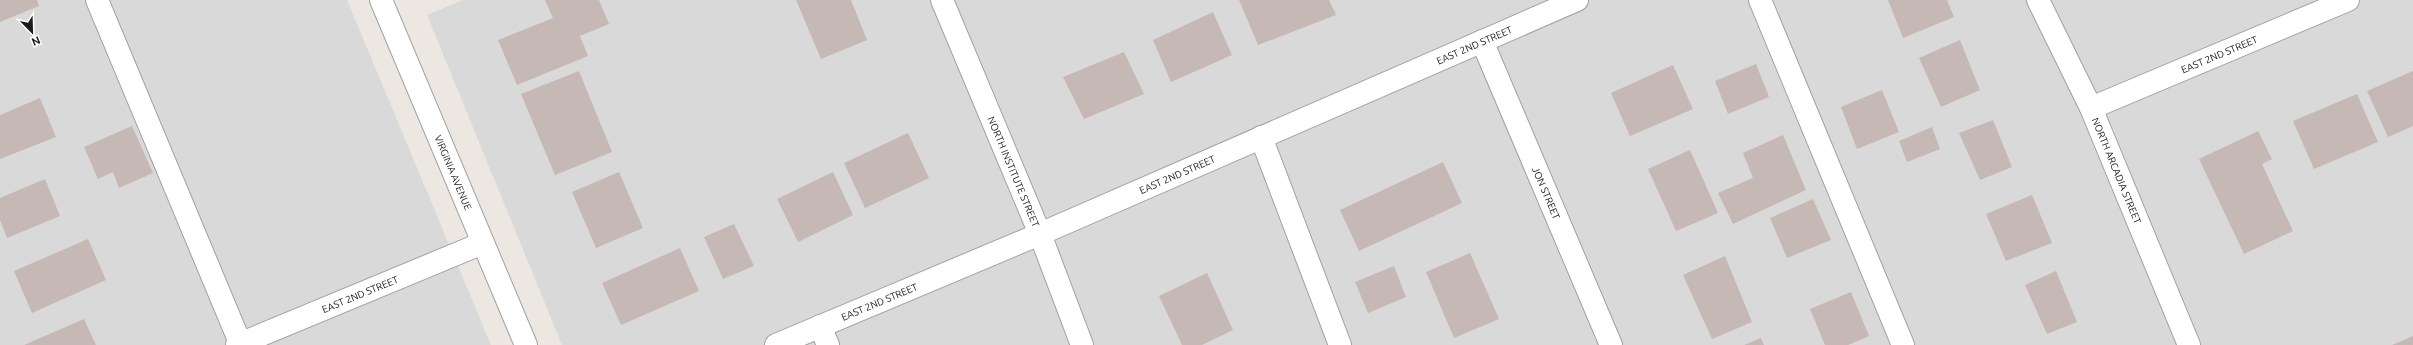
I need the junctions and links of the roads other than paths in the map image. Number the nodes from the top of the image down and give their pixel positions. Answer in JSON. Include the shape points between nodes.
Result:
{"nodes":[{"id":1,"x":97,"y":0,"type":"edge"},
{"id":2,"x":381,"y":0,"type":"edge"},
{"id":3,"x":942,"y":0,"type":"edge"},
{"id":4,"x":1577,"y":0,"type":"edge"},
{"id":5,"x":1760,"y":0,"type":"edge"},
{"id":6,"x":2038,"y":0,"type":"edge"},
{"id":7,"x":2348,"y":0,"type":"edge"},
{"id":8,"x":1482,"y":41,"type":"junction"},
{"id":9,"x":2091,"y":108,"type":"junction"},
{"id":10,"x":1261,"y":137,"type":"junction"},
{"id":11,"x":1040,"y":234,"type":"junction"},
{"id":12,"x":482,"y":243,"type":"junction"},
{"id":13,"x":824,"y":336,"type":"edge"},
{"id":14,"x":239,"y":345,"type":"edge"},
{"id":15,"x":526,"y":345,"type":"edge"},
{"id":16,"x":776,"y":345,"type":"edge"},
{"id":17,"x":1082,"y":345,"type":"edge"},
{"id":18,"x":1340,"y":345,"type":"edge"},
{"id":19,"x":1611,"y":345,"type":"edge"},
{"id":20,"x":1903,"y":345,"type":"edge"},
{"id":21,"x":2189,"y":345,"type":"edge"}],
"edges":[{"from":1,"to":14,"type":"street"},
{"from":2,"to":12,"type":"street","name":"VIRGINIA AVENUE"},
{"from":3,"to":11,"type":"street","name":"NORTH INSTITUTE STREET"},
{"from":4,"to":8,"type":"street","name":"EAST 2ND STREET"},
{"from":5,"to":20,"type":"street"},
{"from":6,"to":9,"type":"street","name":"NORTH ARCADIA STREET"},
{"from":7,"to":9,"type":"street","name":"EAST 2ND STREET"},
{"from":8,"to":10,"type":"street","name":"EAST 2ND STREET"},
{"from":8,"to":19,"type":"street","name":"JON STREET"},
{"from":9,"to":21,"type":"street","name":"NORTH ARCADIA STREET"},
{"from":10,"to":11,"type":"street","name":"EAST 2ND STREET"},
{"from":10,"to":18,"type":"street"},
{"from":11,"to":13,"type":"street","name":"EAST 2ND STREET"},
{"from":11,"to":17,"type":"street","name":"NORTH INSTITUTE STREET"},
{"from":12,"to":14,"type":"street","name":"EAST 2ND STREET"},
{"from":12,"to":15,"type":"street","name":"VIRGINIA AVENUE"},
{"from":13,"to":16,"type":"street","name":"EAST 2ND STREET"}]}
